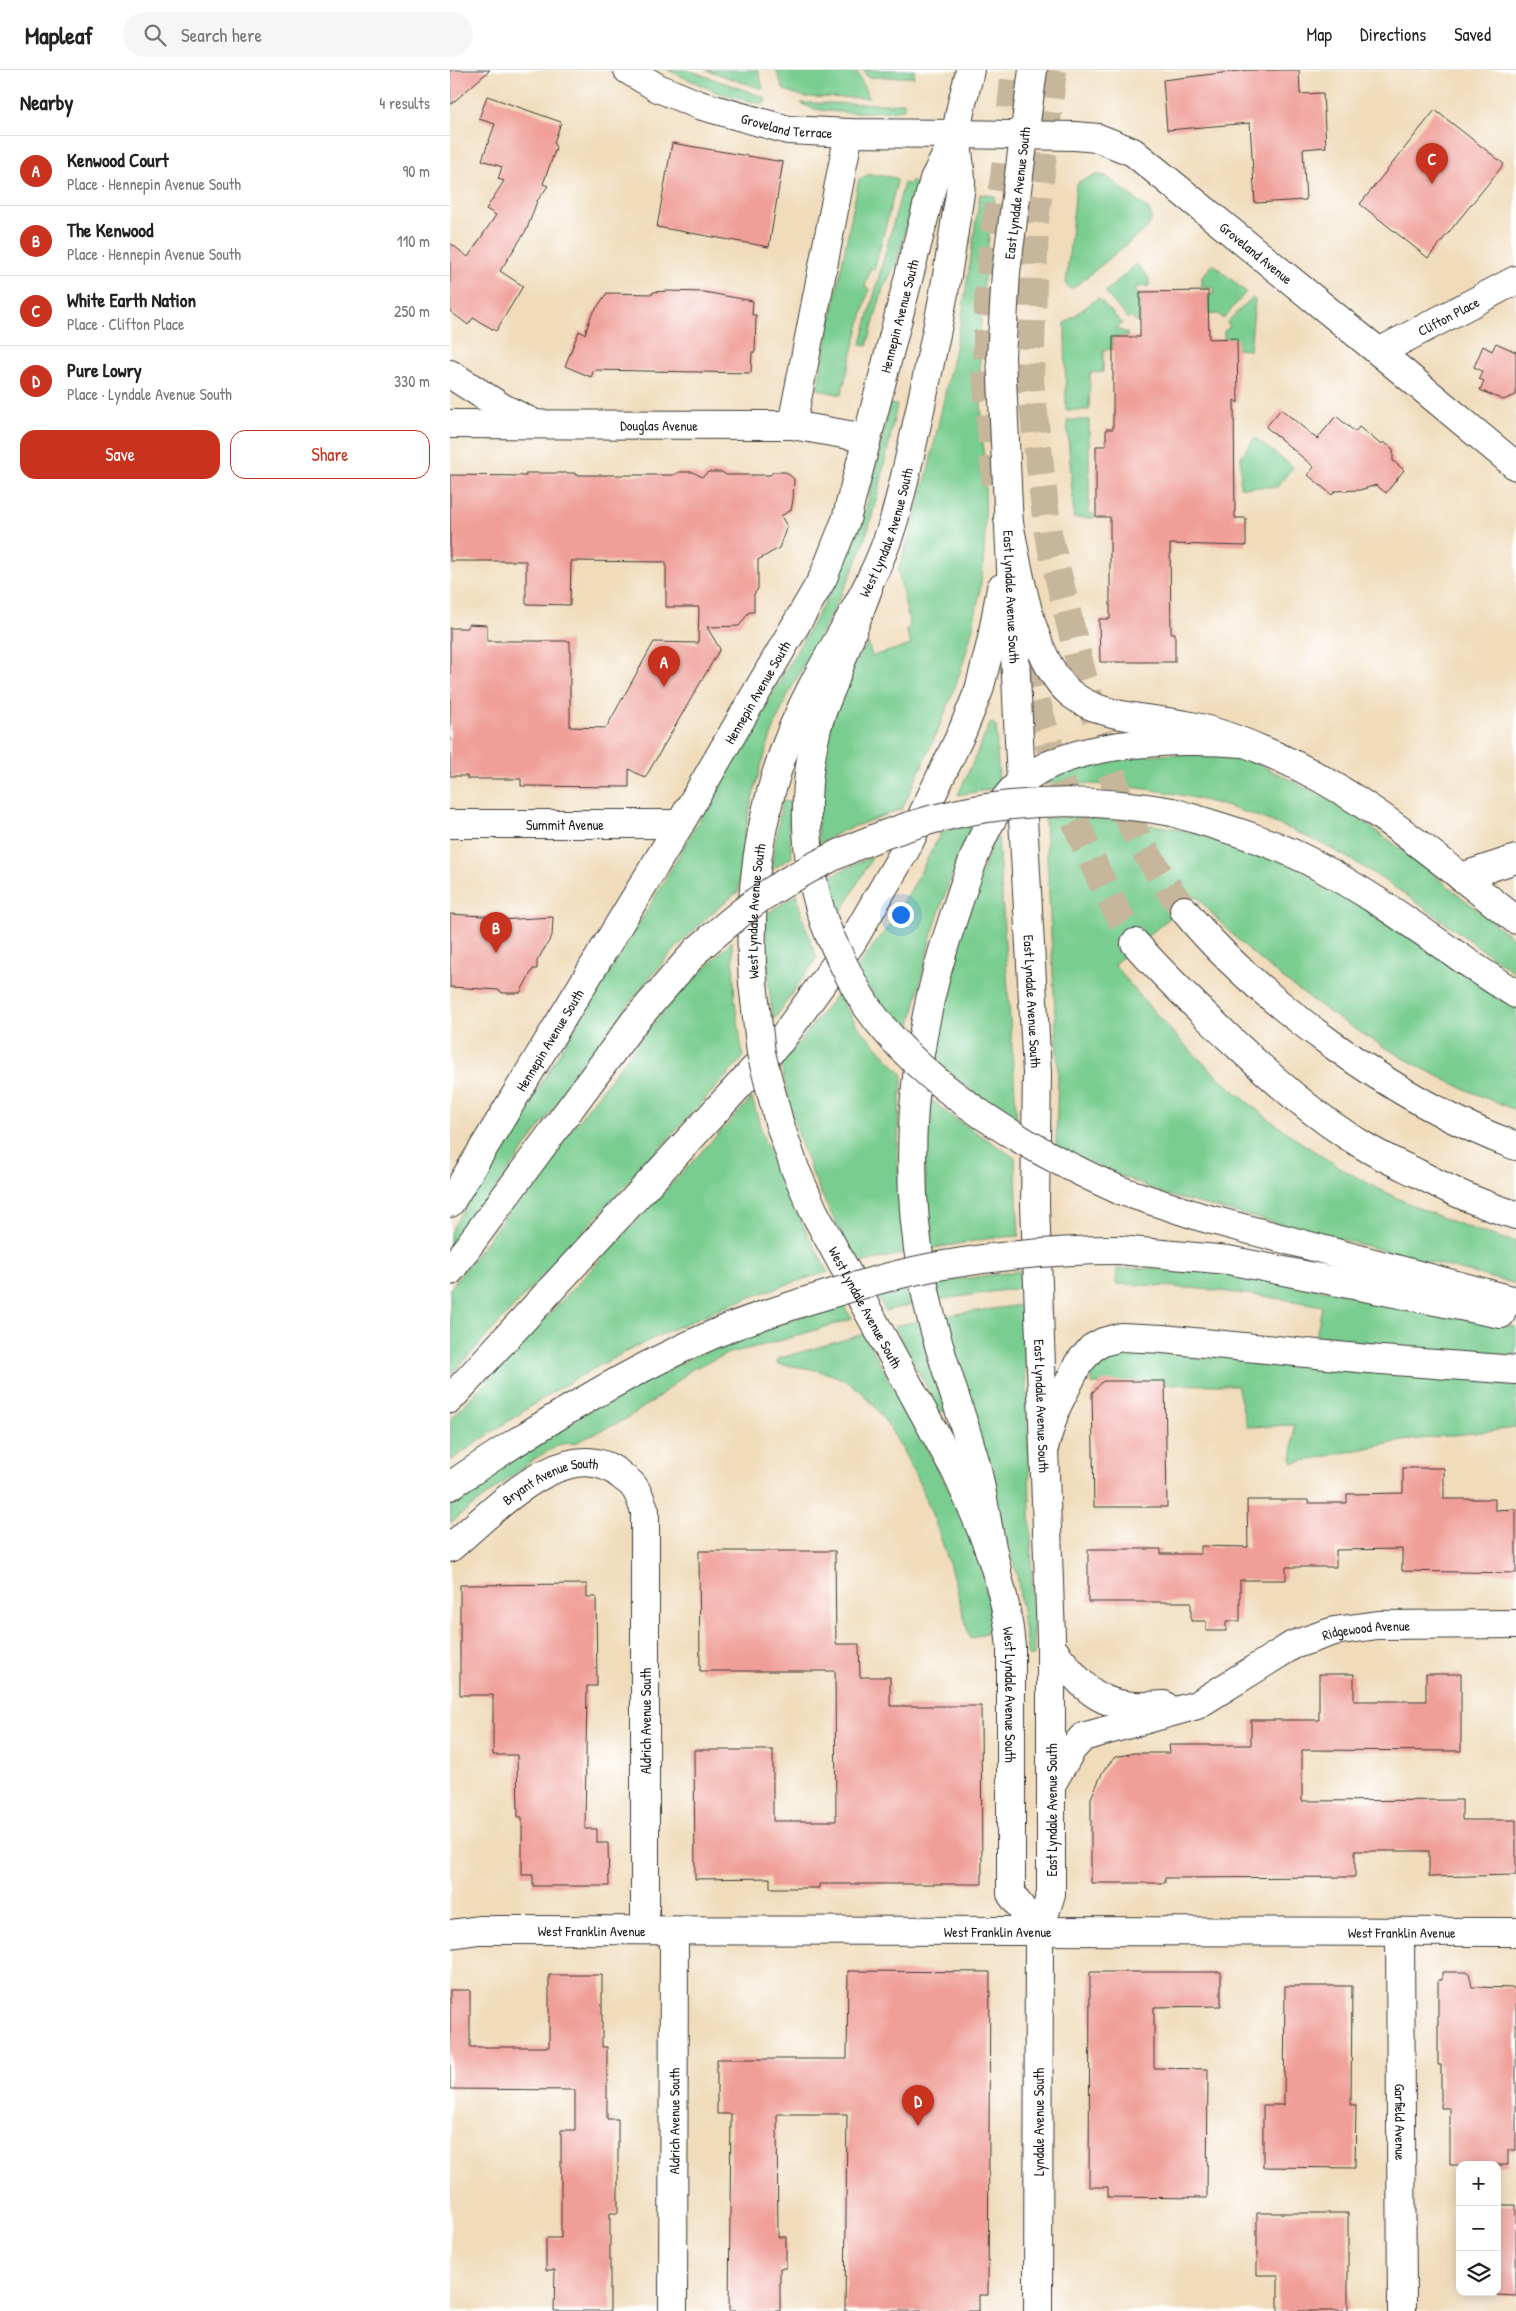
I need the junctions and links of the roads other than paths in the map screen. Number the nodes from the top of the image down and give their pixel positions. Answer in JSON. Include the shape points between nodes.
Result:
{"nodes":[{"id":1,"x":628,"y":70,"type":"edge"},
{"id":2,"x":970,"y":70,"type":"edge"},
{"id":3,"x":1033,"y":70,"type":"edge"},
{"id":4,"x":849,"y":133,"type":"junction"},
{"id":5,"x":957,"y":134,"type":"junction"},
{"id":6,"x":1024,"y":135,"type":"junction"},
{"id":7,"x":1516,"y":280,"type":"edge"},
{"id":8,"x":1379,"y":352,"type":"junction"},
{"id":9,"x":450,"y":374,"type":"edge"},
{"id":10,"x":450,"y":424,"type":"edge"},
{"id":11,"x":535,"y":424,"type":"junction"},
{"id":12,"x":792,"y":425,"type":"junction"},
{"id":13,"x":866,"y":438,"type":"junction"},
{"id":14,"x":1516,"y":466,"type":"edge"},
{"id":15,"x":1008,"y":518,"type":"junction"},
{"id":16,"x":868,"y":589,"type":"junction"},
{"id":17,"x":1244,"y":743,"type":"junction"},
{"id":18,"x":1021,"y":782,"type":"junction"},
{"id":19,"x":450,"y":824,"type":"edge"},
{"id":20,"x":680,"y":824,"type":"junction"},
{"id":21,"x":1516,"y":859,"type":"edge"},
{"id":22,"x":1461,"y":878,"type":"junction"},
{"id":23,"x":1184,"y":910,"type":"tunnel mouth"},
{"id":24,"x":1516,"y":920,"type":"edge"},
{"id":25,"x":1135,"y":942,"type":"tunnel mouth"},
{"id":26,"x":1516,"y":994,"type":"edge"},
{"id":27,"x":1516,"y":1146,"type":"edge"},
{"id":28,"x":450,"y":1203,"type":"edge"},
{"id":29,"x":1516,"y":1215,"type":"edge"},
{"id":30,"x":450,"y":1271,"type":"edge"},
{"id":31,"x":1516,"y":1301,"type":"edge"},
{"id":32,"x":1516,"y":1317,"type":"edge"},
{"id":33,"x":1516,"y":1370,"type":"edge"},
{"id":34,"x":450,"y":1399,"type":"edge"},
{"id":35,"x":1044,"y":1447,"type":"junction"},
{"id":36,"x":450,"y":1486,"type":"edge"},
{"id":37,"x":645,"y":1511,"type":"joint"},
{"id":38,"x":450,"y":1548,"type":"edge"},
{"id":39,"x":997,"y":1570,"type":"junction"},
{"id":40,"x":1516,"y":1624,"type":"edge"},
{"id":41,"x":1051,"y":1647,"type":"junction"},
{"id":42,"x":1230,"y":1686,"type":"junction"},
{"id":43,"x":1051,"y":1785,"type":"junction"},
{"id":44,"x":450,"y":1924,"type":"edge"},
{"id":45,"x":479,"y":1930,"type":"junction"},
{"id":46,"x":645,"y":1930,"type":"junction"},
{"id":47,"x":674,"y":1930,"type":"junction"},
{"id":48,"x":1039,"y":1932,"type":"junction"},
{"id":49,"x":1400,"y":1932,"type":"junction"},
{"id":50,"x":1516,"y":1932,"type":"edge"},
{"id":51,"x":450,"y":1934,"type":"edge"},
{"id":52,"x":673,"y":2311,"type":"edge"},
{"id":53,"x":1038,"y":2311,"type":"edge"},
{"id":54,"x":1402,"y":2311,"type":"edge"}],
"edges":[{"from":1,"to":4,"type":"main road","name":"Groveland Terrace","via":[[658,88],[753,122],[788,130]]},
{"from":2,"to":5,"type":"main road","name":"West Lyndale Avenue South"},
{"from":3,"to":6,"type":"main road","name":"East Lyndale Avenue South"},
{"from":4,"to":5,"type":"main road","name":"Groveland Terrace"},
{"from":4,"to":12,"type":"main road"},
{"from":5,"to":6,"type":"main road","name":"Groveland Avenue"},
{"from":5,"to":13,"type":"main road","name":"Hennepin Avenue South","via":[[934,179]]},
{"from":5,"to":16,"type":"main road","name":"West Lyndale Avenue South","via":[[961,183],[944,298],[894,520]]},
{"from":6,"to":8,"type":"main road","name":"Groveland Avenue","via":[[1098,138],[1133,152]]},
{"from":6,"to":15,"type":"main road","name":"East Lyndale Avenue South","via":[[1006,272],[1001,358]]},
{"from":7,"to":8,"type":"main road","name":"Clifton Place"},
{"from":8,"to":14,"type":"main road","name":"Groveland Avenue"},
{"from":9,"to":11,"type":"main road"},
{"from":10,"to":11,"type":"main road","name":"Douglas Avenue"},
{"from":11,"to":12,"type":"main road","name":"Douglas Avenue"},
{"from":12,"to":13,"type":"main road","name":"Douglas Avenue"},
{"from":13,"to":20,"type":"main road","name":"Hennepin Avenue South","via":[[846,520],[823,578]]},
{"from":15,"to":17,"type":"main road","via":[[1038,642],[1052,672],[1071,694],[1107,710],[1198,727]]},
{"from":15,"to":18,"type":"main road","name":"East Lyndale Avenue South"},
{"from":15,"to":34,"type":"main road","via":[[998,610],[978,690],[906,850],[852,942],[781,1040]]},
{"from":16,"to":31,"type":"main road","bridge":true,"via":[[817,727],[809,777],[810,855],[819,904],[829,934],[868,1008],[897,1043],[937,1080],[988,1118],[1032,1146],[1119,1190],[1201,1217]]},
{"from":16,"to":39,"type":"main road","name":"West Lyndale Avenue South","bridge":true,"via":[[797,717],[773,784],[763,826],[751,932],[761,1053],[779,1122],[814,1212],[955,1470],[973,1506]]},
{"from":17,"to":18,"type":"main road","via":[[1173,740],[1112,747],[1055,762]]},
{"from":17,"to":22,"type":"main road","via":[[1294,764],[1350,795]]},
{"from":18,"to":35,"type":"main road","name":"East Lyndale Avenue South","via":[[1037,1073],[1035,1204]]},
{"from":18,"to":39,"type":"main road","via":[[1006,798],[987,830],[964,885],[942,953],[919,1049],[913,1140],[914,1200],[926,1293],[975,1464]]},
{"from":19,"to":20,"type":"main road","name":"Summit Avenue"},
{"from":20,"to":28,"type":"main road","name":"Hennepin Avenue South"},
{"from":21,"to":22,"type":"main road"},
{"from":22,"to":24,"type":"main road"},
{"from":23,"to":27,"type":"main road","via":[[1243,974],[1364,1068],[1464,1126]]},
{"from":25,"to":29,"type":"main road","via":[[1169,981],[1260,1068],[1327,1121],[1364,1146],[1435,1183]]},
{"from":26,"to":30,"type":"main road","bridge":true,"via":[[1376,900],[1317,865],[1250,837],[1172,812],[1120,804],[1048,801],[923,821],[876,837],[799,876],[762,898],[697,950],[634,1022]]},
{"from":32,"to":36,"type":"main road","bridge":true,"via":[[1228,1260],[1119,1250],[1070,1250],[943,1266],[875,1281],[732,1326],[638,1370],[497,1454]]},
{"from":33,"to":35,"type":"main road","via":[[1121,1337],[1092,1348],[1078,1364],[1056,1408]]},
{"from":35,"to":41,"type":"main road","name":"East Lyndale Avenue South"},
{"from":37,"to":38,"type":"main road","name":"Bryant Avenue South","via":[[634,1487],[615,1470],[595,1461],[571,1462],[547,1471],[525,1485]]},
{"from":37,"to":46,"type":"main road","name":"Aldrich Avenue South"},
{"from":39,"to":48,"type":"main road","name":"West Lyndale Avenue South","via":[[1007,1607],[1011,1647],[1011,1894]]},
{"from":40,"to":42,"type":"main road","name":"Ridgewood Avenue","via":[[1378,1625],[1334,1631],[1294,1645]]},
{"from":41,"to":42,"type":"main road","name":"Ridgewood Avenue","via":[[1092,1693],[1111,1703],[1132,1707],[1174,1704]]},
{"from":41,"to":43,"type":"main road","name":"East Lyndale Avenue South"},
{"from":42,"to":43,"type":"main road","name":"Ridgewood Avenue","via":[[1187,1709],[1083,1737]]},
{"from":43,"to":48,"type":"main road","name":"East Lyndale Avenue South","via":[[1052,1894]]},
{"from":44,"to":45,"type":"main road","name":"West Franklin Avenue"},
{"from":45,"to":46,"type":"main road","name":"West Franklin Avenue"},
{"from":45,"to":51,"type":"main road","name":"West Franklin Avenue"},
{"from":46,"to":47,"type":"main road","name":"West Franklin Avenue"},
{"from":47,"to":48,"type":"main road","name":"West Franklin Avenue"},
{"from":47,"to":52,"type":"main road","name":"Aldrich Avenue South"},
{"from":48,"to":49,"type":"main road","name":"West Franklin Avenue"},
{"from":48,"to":53,"type":"main road","name":"Lyndale Avenue South"},
{"from":49,"to":50,"type":"main road","name":"West Franklin Avenue"},
{"from":49,"to":54,"type":"main road","name":"Garfield Avenue"}]}
